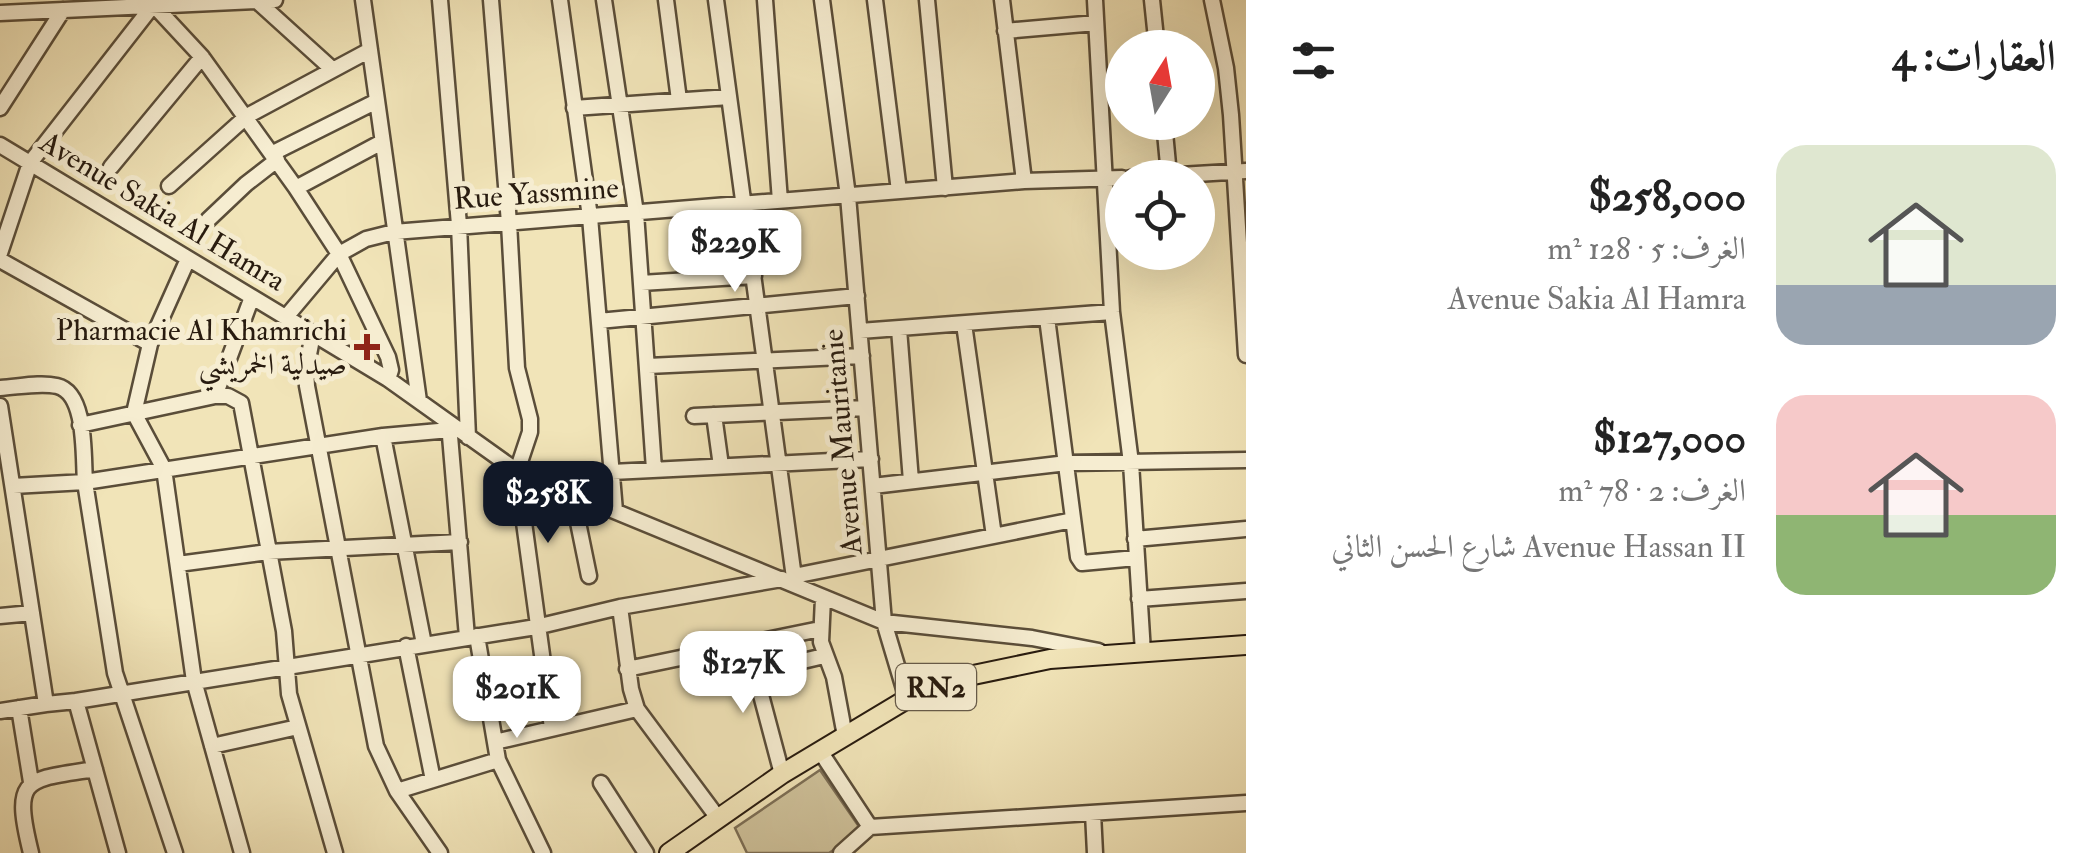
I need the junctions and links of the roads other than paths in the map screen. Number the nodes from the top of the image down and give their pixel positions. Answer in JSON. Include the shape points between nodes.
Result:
{"nodes":[{"id":1,"x":275,"y":0,"type":"edge"},
{"id":2,"x":363,"y":0,"type":"edge"},
{"id":3,"x":440,"y":0,"type":"edge"},
{"id":4,"x":491,"y":0,"type":"edge"},
{"id":5,"x":560,"y":0,"type":"edge"},
{"id":6,"x":604,"y":0,"type":"edge"},
{"id":7,"x":666,"y":0,"type":"edge"},
{"id":8,"x":716,"y":0,"type":"edge"},
{"id":9,"x":765,"y":0,"type":"edge"},
{"id":10,"x":822,"y":0,"type":"edge"},
{"id":11,"x":876,"y":0,"type":"edge"},
{"id":12,"x":927,"y":0,"type":"edge"},
{"id":13,"x":1002,"y":0,"type":"edge"},
{"id":14,"x":1095,"y":0,"type":"edge"},
{"id":15,"x":1152,"y":0,"type":"edge"},
{"id":16,"x":1212,"y":0,"type":"edge"},
{"id":17,"x":257,"y":1,"type":"edge"},
{"id":18,"x":152,"y":2,"type":"edge"},
{"id":19,"x":4,"y":8,"type":"edge"},
{"id":20,"x":63,"y":10,"type":"junction"},
{"id":21,"x":1096,"y":23,"type":"junction"},
{"id":22,"x":1155,"y":30,"type":"edge"},
{"id":23,"x":1005,"y":31,"type":"junction"},
{"id":24,"x":370,"y":50,"type":"junction"},
{"id":25,"x":202,"y":57,"type":"junction"},
{"id":26,"x":332,"y":68,"type":"junction"},
{"id":27,"x":730,"y":97,"type":"junction"},
{"id":28,"x":678,"y":100,"type":"junction"},
{"id":29,"x":376,"y":101,"type":"junction"},
{"id":30,"x":620,"y":104,"type":"junction"},
{"id":31,"x":0,"y":108,"type":"edge"},
{"id":32,"x":574,"y":108,"type":"junction"},
{"id":33,"x":246,"y":116,"type":"junction"},
{"id":34,"x":382,"y":142,"type":"junction"},
{"id":35,"x":0,"y":145,"type":"edge"},
{"id":36,"x":276,"y":157,"type":"junction"},
{"id":37,"x":30,"y":162,"type":"junction"},
{"id":38,"x":111,"y":167,"type":"dead end"},
{"id":39,"x":1240,"y":171,"type":"edge"},
{"id":40,"x":1215,"y":172,"type":"edge"},
{"id":41,"x":1105,"y":179,"type":"joint"},
{"id":42,"x":1024,"y":181,"type":"junction"},
{"id":43,"x":170,"y":186,"type":"dead end"},
{"id":44,"x":296,"y":188,"type":"junction"},
{"id":45,"x":946,"y":188,"type":"junction"},
{"id":46,"x":899,"y":191,"type":"junction"},
{"id":47,"x":848,"y":196,"type":"junction"},
{"id":48,"x":780,"y":201,"type":"junction"},
{"id":49,"x":744,"y":202,"type":"junction"},
{"id":50,"x":636,"y":213,"type":"junction"},
{"id":51,"x":590,"y":217,"type":"junction"},
{"id":52,"x":208,"y":220,"type":"dead end"},
{"id":53,"x":509,"y":223,"type":"junction"},
{"id":54,"x":459,"y":225,"type":"junction"},
{"id":55,"x":394,"y":232,"type":"junction"},
{"id":56,"x":339,"y":254,"type":"junction"},
{"id":57,"x":0,"y":257,"type":"edge"},
{"id":58,"x":188,"y":260,"type":"junction"},
{"id":59,"x":1110,"y":270,"type":"edge"},
{"id":60,"x":754,"y":276,"type":"junction"},
{"id":61,"x":642,"y":283,"type":"junction"},
{"id":62,"x":856,"y":296,"type":"junction"},
{"id":63,"x":252,"y":297,"type":"junction"},
{"id":64,"x":759,"y":306,"type":"junction"},
{"id":65,"x":1245,"y":308,"type":"edge"},
{"id":66,"x":1112,"y":312,"type":"junction"},
{"id":67,"x":286,"y":317,"type":"junction"},
{"id":68,"x":644,"y":317,"type":"junction"},
{"id":69,"x":1047,"y":318,"type":"junction"},
{"id":70,"x":599,"y":322,"type":"junction"},
{"id":71,"x":964,"y":324,"type":"junction"},
{"id":72,"x":899,"y":328,"type":"junction"},
{"id":73,"x":860,"y":331,"type":"junction"},
{"id":74,"x":313,"y":334,"type":"junction"},
{"id":75,"x":150,"y":344,"type":"junction"},
{"id":76,"x":1246,"y":355,"type":"edge"},
{"id":77,"x":862,"y":356,"type":"junction"},
{"id":78,"x":766,"y":360,"type":"junction"},
{"id":79,"x":648,"y":366,"type":"junction"},
{"id":80,"x":388,"y":379,"type":"junction"},
{"id":81,"x":0,"y":388,"type":"edge"},
{"id":82,"x":215,"y":396,"type":"junction"},
{"id":83,"x":419,"y":401,"type":"junction"},
{"id":84,"x":0,"y":406,"type":"edge"},
{"id":85,"x":866,"y":408,"type":"junction"},
{"id":86,"x":134,"y":413,"type":"junction"},
{"id":87,"x":772,"y":413,"type":"junction"},
{"id":88,"x":714,"y":415,"type":"junction"},
{"id":89,"x":694,"y":416,"type":"dead end"},
{"id":90,"x":80,"y":425,"type":"junction"},
{"id":91,"x":449,"y":426,"type":"junction"},
{"id":92,"x":382,"y":436,"type":"junction"},
{"id":93,"x":468,"y":438,"type":"junction"},
{"id":94,"x":3,"y":444,"type":"edge"},
{"id":95,"x":320,"y":446,"type":"junction"},
{"id":96,"x":252,"y":457,"type":"junction"},
{"id":97,"x":871,"y":458,"type":"junction"},
{"id":98,"x":1246,"y":460,"type":"edge"},
{"id":99,"x":1131,"y":463,"type":"junction"},
{"id":100,"x":1067,"y":464,"type":"junction"},
{"id":101,"x":781,"y":465,"type":"junction"},
{"id":102,"x":721,"y":466,"type":"junction"},
{"id":103,"x":654,"y":468,"type":"junction"},
{"id":104,"x":164,"y":470,"type":"junction"},
{"id":105,"x":517,"y":471,"type":"junction"},
{"id":106,"x":612,"y":472,"type":"junction"},
{"id":107,"x":985,"y":472,"type":"junction"},
{"id":108,"x":910,"y":481,"type":"junction"},
{"id":109,"x":85,"y":482,"type":"junction"},
{"id":110,"x":13,"y":486,"type":"junction"},
{"id":111,"x":873,"y":486,"type":"junction"},
{"id":112,"x":572,"y":493,"type":"junction"},
{"id":113,"x":616,"y":511,"type":"junction"},
{"id":114,"x":1073,"y":520,"type":"junction"},
{"id":115,"x":19,"y":521,"type":"junction"},
{"id":116,"x":0,"y":524,"type":"edge"},
{"id":117,"x":1246,"y":529,"type":"edge"},
{"id":118,"x":994,"y":536,"type":"junction"},
{"id":119,"x":1135,"y":538,"type":"junction"},
{"id":120,"x":460,"y":542,"type":"junction"},
{"id":121,"x":404,"y":546,"type":"junction"},
{"id":122,"x":340,"y":548,"type":"junction"},
{"id":123,"x":268,"y":552,"type":"junction"},
{"id":124,"x":1136,"y":558,"type":"junction"},
{"id":125,"x":880,"y":560,"type":"junction"},
{"id":126,"x":178,"y":564,"type":"junction"},
{"id":127,"x":590,"y":576,"type":"dead end"},
{"id":128,"x":790,"y":580,"type":"junction"},
{"id":129,"x":1246,"y":592,"type":"edge"},
{"id":130,"x":824,"y":598,"type":"junction"},
{"id":131,"x":1139,"y":598,"type":"junction"},
{"id":132,"x":620,"y":607,"type":"junction"},
{"id":133,"x":32,"y":612,"type":"junction"},
{"id":134,"x":0,"y":616,"type":"edge"},
{"id":135,"x":884,"y":622,"type":"junction"},
{"id":136,"x":536,"y":627,"type":"junction"},
{"id":137,"x":820,"y":629,"type":"junction"},
{"id":138,"x":472,"y":636,"type":"junction"},
{"id":139,"x":424,"y":644,"type":"junction"},
{"id":140,"x":1246,"y":645,"type":"edge"},
{"id":141,"x":406,"y":646,"type":"junction"},
{"id":142,"x":748,"y":646,"type":"junction"},
{"id":143,"x":1143,"y":652,"type":"junction"},
{"id":144,"x":356,"y":654,"type":"junction"},
{"id":145,"x":1119,"y":655,"type":"junction"},
{"id":146,"x":824,"y":656,"type":"junction"},
{"id":147,"x":790,"y":664,"type":"dead end"},
{"id":148,"x":288,"y":666,"type":"junction"},
{"id":149,"x":627,"y":669,"type":"junction"},
{"id":150,"x":194,"y":681,"type":"junction"},
{"id":151,"x":123,"y":695,"type":"junction"},
{"id":152,"x":907,"y":699,"type":"junction"},
{"id":153,"x":76,"y":700,"type":"junction"},
{"id":154,"x":46,"y":704,"type":"junction"},
{"id":155,"x":19,"y":708,"type":"junction"},
{"id":156,"x":637,"y":709,"type":"junction"},
{"id":157,"x":0,"y":711,"type":"edge"},
{"id":158,"x":298,"y":727,"type":"junction"},
{"id":159,"x":552,"y":728,"type":"junction"},
{"id":160,"x":845,"y":736,"type":"junction"},
{"id":161,"x":495,"y":742,"type":"junction"},
{"id":162,"x":212,"y":746,"type":"junction"},
{"id":163,"x":820,"y":751,"type":"junction"},
{"id":164,"x":498,"y":760,"type":"junction"},
{"id":165,"x":95,"y":769,"type":"junction"},
{"id":166,"x":782,"y":774,"type":"junction"},
{"id":167,"x":433,"y":780,"type":"junction"},
{"id":168,"x":31,"y":782,"type":"junction"},
{"id":169,"x":601,"y":784,"type":"dead end"},
{"id":170,"x":397,"y":790,"type":"junction"},
{"id":171,"x":1246,"y":803,"type":"edge"},
{"id":172,"x":1093,"y":814,"type":"junction"},
{"id":173,"x":718,"y":818,"type":"junction"},
{"id":174,"x":870,"y":826,"type":"junction"},
{"id":175,"x":31,"y":853,"type":"edge"},
{"id":176,"x":118,"y":853,"type":"edge"},
{"id":177,"x":175,"y":853,"type":"edge"},
{"id":178,"x":242,"y":853,"type":"edge"},
{"id":179,"x":335,"y":853,"type":"edge"},
{"id":180,"x":440,"y":853,"type":"edge"},
{"id":181,"x":543,"y":853,"type":"edge"},
{"id":182,"x":646,"y":853,"type":"edge"},
{"id":183,"x":669,"y":853,"type":"edge"},
{"id":184,"x":841,"y":853,"type":"edge"},
{"id":185,"x":1095,"y":853,"type":"edge"}],
"edges":[{"from":1,"to":17,"type":"street"},
{"from":2,"to":24,"type":"street"},
{"from":3,"to":54,"type":"street"},
{"from":4,"to":53,"type":"street"},
{"from":5,"to":32,"type":"street"},
{"from":6,"to":30,"type":"street"},
{"from":7,"to":28,"type":"street"},
{"from":8,"to":27,"type":"street"},
{"from":9,"to":48,"type":"street"},
{"from":10,"to":47,"type":"street","name":"Avenue Mauritanie"},
{"from":11,"to":46,"type":"street"},
{"from":12,"to":45,"type":"street"},
{"from":13,"to":23,"type":"street"},
{"from":14,"to":21,"type":"street"},
{"from":15,"to":22,"type":"street"},
{"from":16,"to":39,"type":"street"},
{"from":17,"to":18,"type":"street"},
{"from":17,"to":26,"type":"street"},
{"from":18,"to":20,"type":"street"},
{"from":18,"to":25,"type":"street"},
{"from":18,"to":37,"type":"street"},
{"from":19,"to":20,"type":"street"},
{"from":20,"to":31,"type":"street"},
{"from":21,"to":23,"type":"street"},
{"from":21,"to":41,"type":"street"},
{"from":23,"to":42,"type":"street"},
{"from":24,"to":26,"type":"street"},
{"from":24,"to":29,"type":"street"},
{"from":25,"to":33,"type":"street"},
{"from":25,"to":38,"type":"street"},
{"from":26,"to":33,"type":"street"},
{"from":27,"to":28,"type":"street"},
{"from":27,"to":49,"type":"street"},
{"from":28,"to":30,"type":"street"},
{"from":29,"to":34,"type":"street"},
{"from":29,"to":36,"type":"street"},
{"from":30,"to":32,"type":"street"},
{"from":30,"to":50,"type":"street"},
{"from":32,"to":51,"type":"street"},
{"from":33,"to":36,"type":"street"},
{"from":33,"to":43,"type":"street"},
{"from":34,"to":44,"type":"street"},
{"from":34,"to":55,"type":"street"},
{"from":35,"to":37,"type":"street","name":"Avenue Sakia Al Hamra"},
{"from":36,"to":44,"type":"street"},
{"from":36,"to":52,"type":"street"},
{"from":37,"to":57,"type":"street"},
{"from":37,"to":58,"type":"street","name":"Avenue Sakia Al Hamra"},
{"from":39,"to":40,"type":"street"},
{"from":39,"to":65,"type":"street"},
{"from":41,"to":42,"type":"street","name":"Rue Yassmine"},
{"from":42,"to":45,"type":"street","name":"Rue Yassmine"},
{"from":44,"to":56,"type":"street"},
{"from":45,"to":46,"type":"street","name":"Rue Yassmine"},
{"from":46,"to":47,"type":"street","name":"Rue Yassmine"},
{"from":47,"to":48,"type":"street","name":"Rue Yassmine"},
{"from":47,"to":62,"type":"street","name":"Avenue Mauritanie"},
{"from":48,"to":49,"type":"street","name":"Rue Yassmine"},
{"from":49,"to":50,"type":"street","name":"Rue Yassmine"},
{"from":49,"to":60,"type":"street"},
{"from":50,"to":51,"type":"street","name":"Rue Yassmine"},
{"from":50,"to":61,"type":"street"},
{"from":51,"to":53,"type":"street","name":"Rue Yassmine"},
{"from":51,"to":70,"type":"street"},
{"from":53,"to":54,"type":"street","name":"Rue Yassmine"},
{"from":53,"to":105,"type":"street","via":[[517,368],[530,418]]},
{"from":54,"to":55,"type":"street","name":"Rue Yassmine"},
{"from":54,"to":93,"type":"street"},
{"from":55,"to":56,"type":"street","name":"Rue Yassmine"},
{"from":55,"to":83,"type":"street"},
{"from":56,"to":67,"type":"street","name":"Rue Yassmine"},
{"from":56,"to":80,"type":"street","via":[[388,357]]},
{"from":57,"to":75,"type":"street"},
{"from":58,"to":63,"type":"street","name":"Avenue Sakia Al Hamra"},
{"from":58,"to":75,"type":"street"},
{"from":59,"to":66,"type":"street"},
{"from":60,"to":61,"type":"street"},
{"from":60,"to":64,"type":"street"},
{"from":61,"to":68,"type":"street"},
{"from":62,"to":64,"type":"street"},
{"from":62,"to":73,"type":"street","name":"Avenue Mauritanie"},
{"from":63,"to":67,"type":"street","name":"Avenue Sakia Al Hamra"},
{"from":63,"to":82,"type":"street"},
{"from":64,"to":68,"type":"street"},
{"from":64,"to":78,"type":"street"},
{"from":65,"to":76,"type":"street"},
{"from":66,"to":69,"type":"street"},
{"from":66,"to":99,"type":"street"},
{"from":67,"to":74,"type":"street","name":"Avenue Sakia Al Hamra"},
{"from":68,"to":70,"type":"street"},
{"from":68,"to":79,"type":"street"},
{"from":69,"to":71,"type":"street"},
{"from":69,"to":100,"type":"street"},
{"from":70,"to":106,"type":"street"},
{"from":71,"to":72,"type":"street"},
{"from":71,"to":107,"type":"street"},
{"from":72,"to":73,"type":"street"},
{"from":72,"to":108,"type":"street"},
{"from":73,"to":77,"type":"street","name":"Avenue Mauritanie"},
{"from":74,"to":80,"type":"street","name":"Avenue Sakia Al Hamra"},
{"from":74,"to":95,"type":"street","via":[[306,370]]},
{"from":75,"to":86,"type":"street"},
{"from":77,"to":78,"type":"street"},
{"from":77,"to":85,"type":"street","name":"Avenue Mauritanie"},
{"from":78,"to":79,"type":"street"},
{"from":78,"to":87,"type":"street"},
{"from":79,"to":103,"type":"street"},
{"from":80,"to":83,"type":"street","name":"Avenue Sakia Al Hamra"},
{"from":81,"to":90,"type":"street","via":[[69,391]]},
{"from":82,"to":86,"type":"street"},
{"from":82,"to":96,"type":"street","via":[[241,403]]},
{"from":83,"to":91,"type":"street","name":"Avenue Sakia Al Hamra"},
{"from":84,"to":94,"type":"street"},
{"from":85,"to":87,"type":"street"},
{"from":85,"to":97,"type":"street","name":"Avenue Mauritanie"},
{"from":86,"to":90,"type":"street"},
{"from":86,"to":104,"type":"street"},
{"from":87,"to":88,"type":"street"},
{"from":87,"to":101,"type":"street"},
{"from":88,"to":89,"type":"street"},
{"from":88,"to":102,"type":"street"},
{"from":90,"to":109,"type":"street"},
{"from":91,"to":92,"type":"street"},
{"from":91,"to":93,"type":"street","name":"Avenue Sakia Al Hamra"},
{"from":91,"to":120,"type":"street"},
{"from":92,"to":95,"type":"street"},
{"from":92,"to":121,"type":"street"},
{"from":93,"to":105,"type":"street","name":"Avenue Sakia Al Hamra"},
{"from":94,"to":110,"type":"street"},
{"from":95,"to":96,"type":"street"},
{"from":95,"to":122,"type":"street"},
{"from":96,"to":104,"type":"street"},
{"from":96,"to":123,"type":"street"},
{"from":97,"to":101,"type":"street"},
{"from":97,"to":111,"type":"street","name":"Avenue Mauritanie"},
{"from":98,"to":99,"type":"street"},
{"from":99,"to":100,"type":"street"},
{"from":99,"to":119,"type":"street"},
{"from":100,"to":107,"type":"street"},
{"from":100,"to":114,"type":"street"},
{"from":101,"to":102,"type":"street"},
{"from":101,"to":128,"type":"street"},
{"from":102,"to":103,"type":"street"},
{"from":103,"to":106,"type":"street"},
{"from":104,"to":109,"type":"street"},
{"from":104,"to":126,"type":"street"},
{"from":105,"to":112,"type":"street","name":"Avenue Sakia Al Hamra"},
{"from":105,"to":136,"type":"street"},
{"from":106,"to":113,"type":"street"},
{"from":107,"to":108,"type":"street"},
{"from":107,"to":118,"type":"street"},
{"from":108,"to":111,"type":"street"},
{"from":109,"to":110,"type":"street"},
{"from":109,"to":151,"type":"street"},
{"from":110,"to":115,"type":"street"},
{"from":111,"to":125,"type":"street","name":"Avenue Mauritanie"},
{"from":112,"to":113,"type":"street","name":"Avenue Sakia Al Hamra"},
{"from":112,"to":127,"type":"street"},
{"from":113,"to":128,"type":"street","name":"Avenue Sakia Al Hamra"},
{"from":114,"to":118,"type":"street"},
{"from":114,"to":124,"type":"street","via":[[1082,563]]},
{"from":115,"to":116,"type":"street"},
{"from":115,"to":133,"type":"street"},
{"from":117,"to":119,"type":"street"},
{"from":118,"to":125,"type":"street"},
{"from":119,"to":124,"type":"street"},
{"from":120,"to":121,"type":"street"},
{"from":120,"to":138,"type":"street"},
{"from":121,"to":122,"type":"street"},
{"from":121,"to":139,"type":"street"},
{"from":122,"to":123,"type":"street"},
{"from":122,"to":144,"type":"street"},
{"from":123,"to":126,"type":"street"},
{"from":123,"to":148,"type":"street"},
{"from":124,"to":131,"type":"street"},
{"from":125,"to":128,"type":"street"},
{"from":125,"to":135,"type":"street","name":"Avenue Mauritanie"},
{"from":126,"to":150,"type":"street"},
{"from":128,"to":130,"type":"street","name":"Avenue Sakia Al Hamra"},
{"from":128,"to":132,"type":"street"},
{"from":129,"to":131,"type":"street"},
{"from":130,"to":135,"type":"street","name":"Avenue Sakia Al Hamra"},
{"from":130,"to":137,"type":"street"},
{"from":131,"to":143,"type":"street"},
{"from":132,"to":136,"type":"street"},
{"from":132,"to":149,"type":"street"},
{"from":133,"to":134,"type":"street"},
{"from":133,"to":154,"type":"street"},
{"from":135,"to":145,"type":"street","name":"Avenue Sakia Al Hamra"},
{"from":135,"to":152,"type":"street","name":"Avenue Mauritanie"},
{"from":136,"to":138,"type":"street"},
{"from":136,"to":159,"type":"street"},
{"from":137,"to":142,"type":"street"},
{"from":137,"to":146,"type":"street"},
{"from":138,"to":139,"type":"street"},
{"from":138,"to":161,"type":"street"},
{"from":139,"to":141,"type":"street"},
{"from":140,"to":143,"type":"main road","number":"RN2"},
{"from":141,"to":144,"type":"street"},
{"from":141,"to":167,"type":"street"},
{"from":142,"to":149,"type":"street"},
{"from":142,"to":166,"type":"street"},
{"from":143,"to":145,"type":"main road","number":"RN2"},
{"from":144,"to":148,"type":"street"},
{"from":144,"to":170,"type":"street","via":[[376,746]]},
{"from":145,"to":152,"type":"main road","number":"RN2","via":[[1011,665]]},
{"from":146,"to":147,"type":"street"},
{"from":146,"to":160,"type":"street"},
{"from":148,"to":150,"type":"street"},
{"from":148,"to":158,"type":"street"},
{"from":149,"to":156,"type":"street"},
{"from":150,"to":151,"type":"street"},
{"from":150,"to":162,"type":"street"},
{"from":151,"to":153,"type":"street"},
{"from":151,"to":177,"type":"street"},
{"from":152,"to":160,"type":"main road","number":"RN2"},
{"from":153,"to":154,"type":"street"},
{"from":153,"to":165,"type":"street"},
{"from":154,"to":155,"type":"street"},
{"from":155,"to":157,"type":"street"},
{"from":155,"to":168,"type":"street"},
{"from":156,"to":159,"type":"street"},
{"from":156,"to":173,"type":"street"},
{"from":158,"to":162,"type":"street"},
{"from":158,"to":179,"type":"street"},
{"from":159,"to":161,"type":"street"},
{"from":160,"to":163,"type":"main road","number":"RN2"},
{"from":161,"to":164,"type":"street"},
{"from":162,"to":178,"type":"street"},
{"from":163,"to":166,"type":"main road","number":"RN2"},
{"from":163,"to":174,"type":"street"},
{"from":164,"to":167,"type":"street"},
{"from":164,"to":181,"type":"street"},
{"from":165,"to":168,"type":"street"},
{"from":165,"to":176,"type":"street"},
{"from":166,"to":173,"type":"main road","number":"RN2"},
{"from":167,"to":170,"type":"street"},
{"from":168,"to":175,"type":"street","via":[[22,804]]},
{"from":169,"to":182,"type":"street"},
{"from":170,"to":180,"type":"street"},
{"from":171,"to":172,"type":"street"},
{"from":172,"to":174,"type":"street"},
{"from":172,"to":185,"type":"street"},
{"from":173,"to":183,"type":"main road","number":"RN2"},
{"from":174,"to":184,"type":"street"}]}
